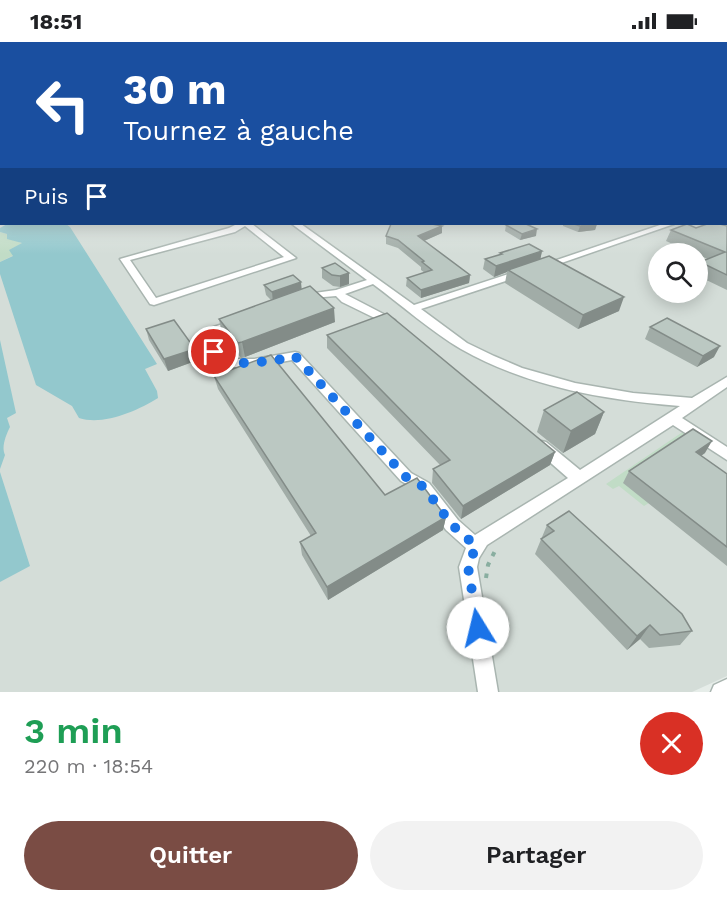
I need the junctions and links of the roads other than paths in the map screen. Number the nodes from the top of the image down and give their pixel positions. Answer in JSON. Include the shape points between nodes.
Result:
{"nodes":[{"id":1,"x":240,"y":225,"type":"edge"},
{"id":2,"x":249,"y":225,"type":"edge"},
{"id":3,"x":297,"y":225,"type":"edge"},
{"id":4,"x":667,"y":225,"type":"edge"},
{"id":5,"x":375,"y":280,"type":"junction"},
{"id":6,"x":338,"y":293,"type":"junction"},
{"id":7,"x":288,"y":303,"type":"edge"},
{"id":8,"x":414,"y":308,"type":"junction"},
{"id":9,"x":243,"y":320,"type":"edge"},
{"id":10,"x":401,"y":329,"type":"edge"},
{"id":11,"x":727,"y":381,"type":"edge"},
{"id":12,"x":693,"y":403,"type":"junction"},
{"id":13,"x":670,"y":417,"type":"junction"},
{"id":14,"x":531,"y":438,"type":"edge"},
{"id":15,"x":727,"y":454,"type":"edge"},
{"id":16,"x":579,"y":478,"type":"junction"},
{"id":17,"x":476,"y":546,"type":"junction"},
{"id":18,"x":727,"y":689,"type":"edge"},
{"id":19,"x":488,"y":692,"type":"edge"},
{"id":20,"x":721,"y":692,"type":"edge"}],
"edges":[{"from":1,"to":2,"type":"street","via":[[125,260],[154,302],[291,258]]},
{"from":3,"to":5,"type":"street"},
{"from":4,"to":8,"type":"street"},
{"from":5,"to":6,"type":"street"},
{"from":5,"to":8,"type":"street"},
{"from":6,"to":7,"type":"street","via":[[310,295]]},
{"from":6,"to":10,"type":"street"},
{"from":8,"to":12,"type":"street","via":[[463,345],[546,382],[639,399]]},
{"from":9,"to":17,"type":"street","via":[[210,332],[207,337],[221,363],[254,363],[295,356],[406,477],[424,487],[452,525]]},
{"from":11,"to":12,"type":"street"},
{"from":12,"to":13,"type":"street"},
{"from":13,"to":15,"type":"street"},
{"from":13,"to":16,"type":"street"},
{"from":14,"to":16,"type":"street"},
{"from":16,"to":17,"type":"street"},
{"from":17,"to":19,"type":"street","via":[[468,567]]},
{"from":18,"to":20,"type":"street"}]}
